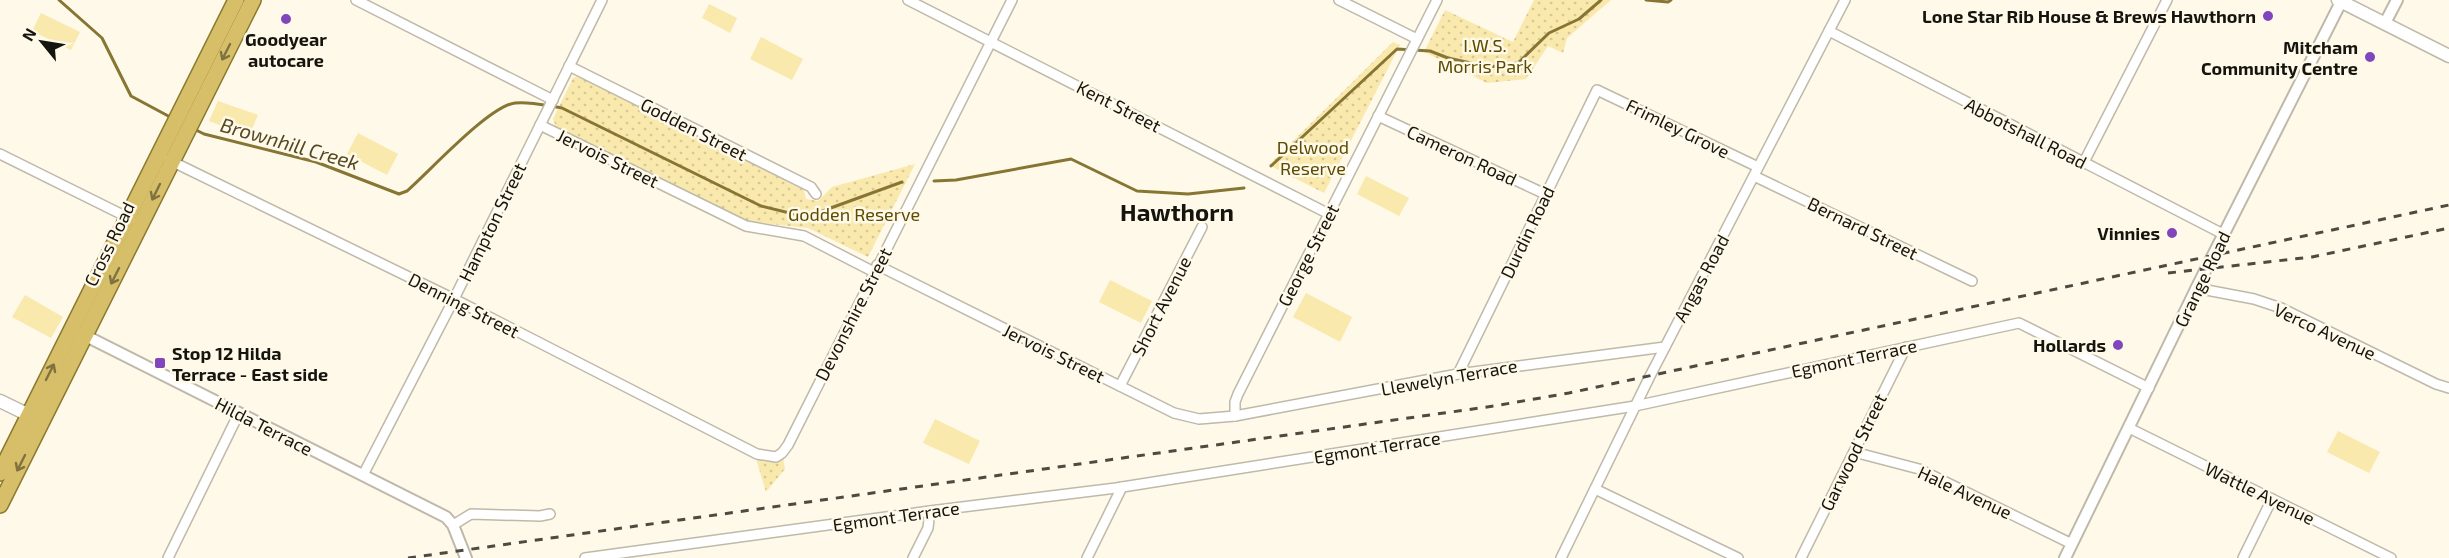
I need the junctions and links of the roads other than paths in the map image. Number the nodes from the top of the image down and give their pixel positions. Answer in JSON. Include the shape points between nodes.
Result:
{"nodes":[{"id":1,"x":236,"y":0,"type":"edge"},
{"id":2,"x":253,"y":0,"type":"edge"},
{"id":3,"x":356,"y":0,"type":"edge"},
{"id":4,"x":602,"y":0,"type":"edge"},
{"id":5,"x":908,"y":0,"type":"edge"},
{"id":6,"x":1012,"y":0,"type":"edge"},
{"id":7,"x":1339,"y":0,"type":"edge"},
{"id":8,"x":1437,"y":0,"type":"edge"},
{"id":9,"x":1845,"y":0,"type":"edge"},
{"id":10,"x":2167,"y":0,"type":"edge"},
{"id":11,"x":2397,"y":0,"type":"edge"},
{"id":12,"x":2340,"y":1,"type":"edge"},
{"id":13,"x":2385,"y":23,"type":"junction"},
{"id":14,"x":1829,"y":31,"type":"junction"},
{"id":15,"x":1417,"y":39,"type":"junction"},
{"id":16,"x":991,"y":41,"type":"junction"},
{"id":17,"x":2449,"y":56,"type":"edge"},
{"id":18,"x":570,"y":66,"type":"junction"},
{"id":19,"x":1597,"y":90,"type":"joint"},
{"id":20,"x":551,"y":104,"type":"junction"},
{"id":21,"x":1378,"y":116,"type":"junction"},
{"id":22,"x":182,"y":123,"type":"junction"},
{"id":23,"x":540,"y":125,"type":"junction"},
{"id":24,"x":0,"y":154,"type":"edge"},
{"id":25,"x":165,"y":158,"type":"junction"},
{"id":26,"x":2084,"y":162,"type":"junction"},
{"id":27,"x":1756,"y":171,"type":"junction"},
{"id":28,"x":816,"y":194,"type":"dead end"},
{"id":29,"x":1545,"y":194,"type":"junction"},
{"id":30,"x":1329,"y":214,"type":"junction"},
{"id":31,"x":134,"y":221,"type":"junction"},
{"id":32,"x":1202,"y":227,"type":"dead end"},
{"id":33,"x":2223,"y":234,"type":"junction"},
{"id":34,"x":876,"y":268,"type":"junction"},
{"id":35,"x":1972,"y":281,"type":"dead end"},
{"id":36,"x":2196,"y":288,"type":"junction"},
{"id":37,"x":454,"y":299,"type":"junction"},
{"id":38,"x":79,"y":332,"type":"junction"},
{"id":39,"x":1665,"y":347,"type":"junction"},
{"id":40,"x":1906,"y":347,"type":"junction"},
{"id":41,"x":1458,"y":374,"type":"junction"},
{"id":42,"x":1120,"y":386,"type":"junction"},
{"id":43,"x":2150,"y":388,"type":"junction"},
{"id":44,"x":2449,"y":388,"type":"edge"},
{"id":45,"x":0,"y":401,"type":"edge"},
{"id":46,"x":1635,"y":406,"type":"junction"},
{"id":47,"x":239,"y":413,"type":"junction"},
{"id":48,"x":1235,"y":416,"type":"junction"},
{"id":49,"x":35,"y":418,"type":"junction"},
{"id":50,"x":2129,"y":428,"type":"junction"},
{"id":51,"x":1854,"y":452,"type":"junction"},
{"id":52,"x":768,"y":457,"type":"joint"},
{"id":53,"x":0,"y":473,"type":"edge"},
{"id":54,"x":363,"y":475,"type":"junction"},
{"id":55,"x":1122,"y":488,"type":"junction"},
{"id":56,"x":1595,"y":489,"type":"junction"},
{"id":57,"x":2272,"y":499,"type":"junction"},
{"id":58,"x":0,"y":506,"type":"edge"},
{"id":59,"x":930,"y":511,"type":"junction"},
{"id":60,"x":550,"y":514,"type":"dead end"},
{"id":61,"x":453,"y":525,"type":"junction"},
{"id":62,"x":2072,"y":544,"type":"junction"},
{"id":63,"x":168,"y":558,"type":"edge"},
{"id":64,"x":466,"y":558,"type":"edge"},
{"id":65,"x":585,"y":558,"type":"edge"},
{"id":66,"x":913,"y":558,"type":"edge"},
{"id":67,"x":1087,"y":558,"type":"edge"},
{"id":68,"x":1561,"y":558,"type":"edge"},
{"id":69,"x":1738,"y":558,"type":"edge"},
{"id":70,"x":1800,"y":558,"type":"edge"},
{"id":71,"x":2065,"y":558,"type":"edge"},
{"id":72,"x":2243,"y":558,"type":"edge"},
{"id":73,"x":2391,"y":558,"type":"edge"}],
"edges":[{"from":1,"to":22,"type":"highway","name":"Cross Road"},
{"from":2,"to":22,"type":"highway","name":"Cross Road","one_way":true},
{"from":3,"to":20,"type":"street","name":"Jervois Street"},
{"from":4,"to":18,"type":"street","name":"Hampton Street"},
{"from":5,"to":16,"type":"street","name":"Kent Street"},
{"from":6,"to":16,"type":"street","name":"Devonshire Street"},
{"from":7,"to":15,"type":"street"},
{"from":8,"to":15,"type":"street","name":"George Street"},
{"from":9,"to":14,"type":"street","name":"Angas Road"},
{"from":10,"to":26,"type":"street"},
{"from":11,"to":13,"type":"street"},
{"from":12,"to":13,"type":"main road"},
{"from":12,"to":33,"type":"street","name":"Grange Road"},
{"from":13,"to":17,"type":"main road"},
{"from":14,"to":26,"type":"street","name":"Abbotshall Road"},
{"from":14,"to":27,"type":"street","name":"Angas Road"},
{"from":15,"to":21,"type":"street","name":"George Street"},
{"from":16,"to":30,"type":"street","name":"Kent Street"},
{"from":16,"to":34,"type":"street","name":"Devonshire Street"},
{"from":18,"to":20,"type":"street","name":"Hampton Street"},
{"from":18,"to":28,"type":"street","name":"Godden Street","via":[[811,188]]},
{"from":19,"to":27,"type":"street","name":"Frimley Grove"},
{"from":19,"to":29,"type":"street","name":"Durdin Road"},
{"from":20,"to":23,"type":"street","name":"Hampton Street"},
{"from":21,"to":29,"type":"street","name":"Cameron Road"},
{"from":21,"to":30,"type":"street","name":"George Street"},
{"from":22,"to":25,"type":"highway","name":"Cross Road"},
{"from":23,"to":34,"type":"street","name":"Jervois Street","via":[[746,226],[804,236]]},
{"from":23,"to":37,"type":"street","name":"Hampton Street"},
{"from":24,"to":31,"type":"street"},
{"from":25,"to":31,"type":"highway","name":"Cross Road"},
{"from":25,"to":37,"type":"street","name":"Denning Street"},
{"from":26,"to":33,"type":"street","name":"Abbotshall Road"},
{"from":27,"to":35,"type":"street","name":"Bernard Street"},
{"from":27,"to":39,"type":"street","name":"Angas Road"},
{"from":29,"to":41,"type":"street","name":"Durdin Road"},
{"from":30,"to":48,"type":"street","name":"George Street","via":[[1238,394]]},
{"from":31,"to":38,"type":"highway","name":"Cross Road"},
{"from":32,"to":42,"type":"street","name":"Short Avenue"},
{"from":33,"to":36,"type":"street","name":"Grange Road"},
{"from":34,"to":42,"type":"street","name":"Jervois Street"},
{"from":34,"to":52,"type":"street","name":"Devonshire Street","via":[[788,445],[776,457]]},
{"from":36,"to":43,"type":"street","name":"Grange Road"},
{"from":36,"to":44,"type":"street","name":"Verco Avenue","via":[[2282,308]]},
{"from":37,"to":52,"type":"street","name":"Denning Street"},
{"from":37,"to":54,"type":"street","name":"Hampton Street"},
{"from":38,"to":47,"type":"street","name":"Hilda Terrace"},
{"from":38,"to":49,"type":"highway","name":"Cross Road"},
{"from":39,"to":41,"type":"street","name":"Llewelyn Terrace"},
{"from":39,"to":46,"type":"street","name":"Angas Road"},
{"from":40,"to":43,"type":"street","name":"Egmont Terrace","via":[[2019,323]]},
{"from":40,"to":46,"type":"street","name":"Egmont Terrace"},
{"from":40,"to":51,"type":"street","name":"Garwood Street"},
{"from":41,"to":48,"type":"street","name":"Llewelyn Terrace"},
{"from":42,"to":48,"type":"street","name":"Jervois Street","via":[[1183,417]]},
{"from":43,"to":50,"type":"street","name":"Grange Road"},
{"from":45,"to":49,"type":"main road"},
{"from":46,"to":55,"type":"street","name":"Egmont Terrace"},
{"from":46,"to":56,"type":"street","name":"Angas Road"},
{"from":47,"to":54,"type":"street","name":"Hilda Terrace"},
{"from":47,"to":63,"type":"street"},
{"from":49,"to":53,"type":"highway","name":"Cross Road"},
{"from":49,"to":58,"type":"highway","name":"Cross Road","one_way":true},
{"from":50,"to":57,"type":"street","name":"Wattle Avenue"},
{"from":50,"to":62,"type":"street","name":"Grange Road"},
{"from":51,"to":62,"type":"street","name":"Hale Avenue","via":[[1919,469]]},
{"from":51,"to":70,"type":"street","name":"Garwood Street"},
{"from":54,"to":61,"type":"street","name":"Hilda Terrace","via":[[437,512]]},
{"from":55,"to":59,"type":"street","name":"Egmont Terrace"},
{"from":55,"to":67,"type":"street"},
{"from":56,"to":68,"type":"street","name":"Angas Road"},
{"from":56,"to":69,"type":"street"},
{"from":57,"to":72,"type":"street"},
{"from":57,"to":73,"type":"street","name":"Wattle Avenue"},
{"from":59,"to":65,"type":"street","name":"Egmont Terrace"},
{"from":59,"to":66,"type":"street","via":[[928,528]]},
{"from":60,"to":61,"type":"street","via":[[471,514]]},
{"from":61,"to":64,"type":"street"},
{"from":62,"to":71,"type":"street","name":"Grange Road"}]}
